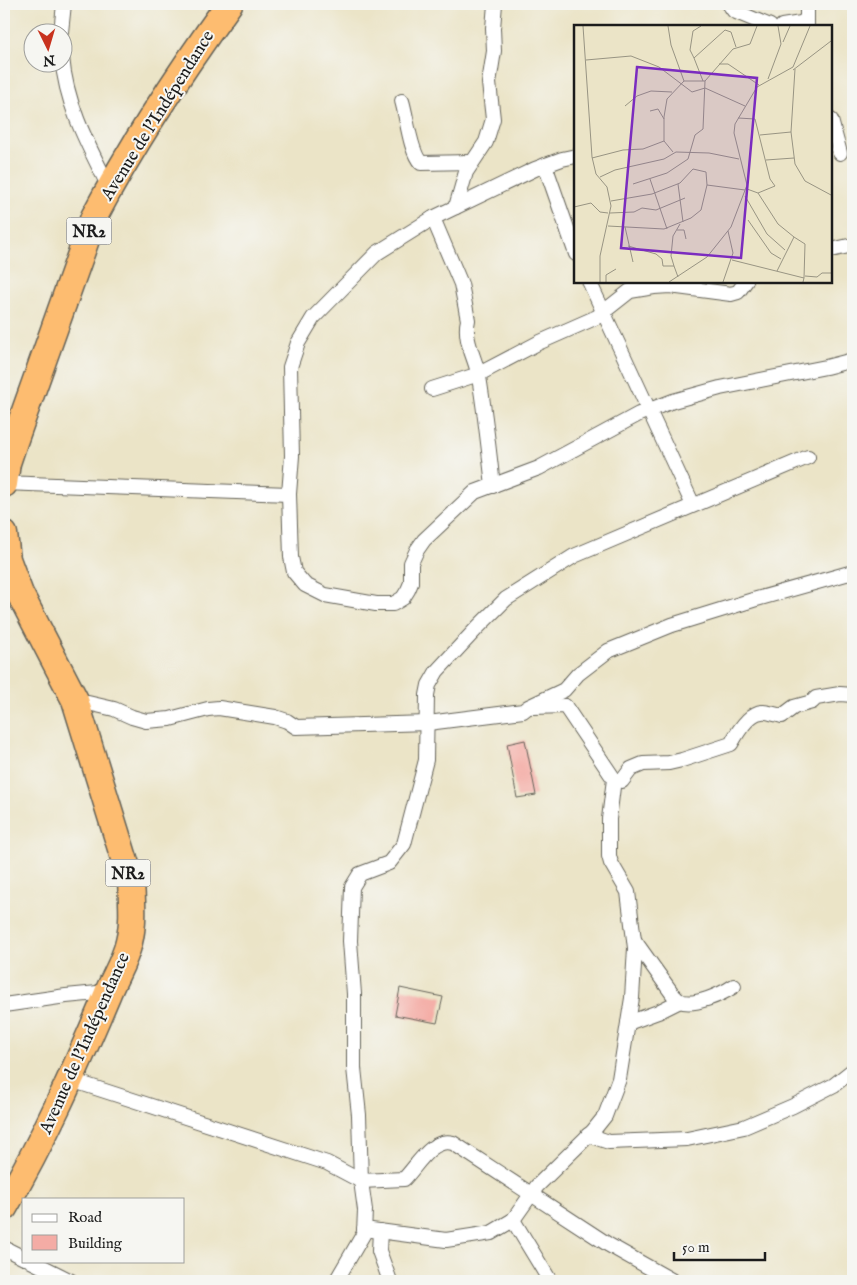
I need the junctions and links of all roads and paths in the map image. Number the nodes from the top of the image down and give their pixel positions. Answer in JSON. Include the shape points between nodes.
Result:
{"nodes":[{"id":1,"x":64,"y":4,"type":"edge"},
{"id":2,"x":229,"y":4,"type":"edge"},
{"id":3,"x":495,"y":4,"type":"edge"},
{"id":4,"x":729,"y":4,"type":"edge"},
{"id":5,"x":807,"y":4,"type":"edge"},
{"id":6,"x":62,"y":22,"type":"edge"},
{"id":7,"x":807,"y":23,"type":"edge"},
{"id":8,"x":768,"y":25,"type":"edge"},
{"id":9,"x":788,"y":25,"type":"edge"},
{"id":10,"x":64,"y":72,"type":"edge"},
{"id":11,"x":402,"y":100,"type":"dead end"},
{"id":12,"x":832,"y":123,"type":"edge"},
{"id":13,"x":841,"y":153,"type":"edge"},
{"id":14,"x":574,"y":157,"type":"edge"},
{"id":15,"x":472,"y":162,"type":"junction"},
{"id":16,"x":546,"y":165,"type":"junction"},
{"id":17,"x":110,"y":187,"type":"junction"},
{"id":18,"x":456,"y":208,"type":"junction"},
{"id":19,"x":433,"y":218,"type":"junction"},
{"id":20,"x":853,"y":245,"type":"edge"},
{"id":21,"x":574,"y":248,"type":"edge"},
{"id":22,"x":832,"y":250,"type":"edge"},
{"id":23,"x":589,"y":282,"type":"edge"},
{"id":24,"x":745,"y":282,"type":"edge"},
{"id":25,"x":603,"y":312,"type":"junction"},
{"id":26,"x":853,"y":360,"type":"edge"},
{"id":27,"x":479,"y":374,"type":"junction"},
{"id":28,"x":432,"y":389,"type":"dead end"},
{"id":29,"x":649,"y":410,"type":"junction"},
{"id":30,"x":9,"y":434,"type":"edge"},
{"id":31,"x":808,"y":457,"type":"dead end"},
{"id":32,"x":4,"y":483,"type":"edge"},
{"id":33,"x":493,"y":486,"type":"junction"},
{"id":34,"x":289,"y":494,"type":"junction"},
{"id":35,"x":693,"y":505,"type":"junction"},
{"id":36,"x":4,"y":534,"type":"edge"},
{"id":37,"x":853,"y":572,"type":"edge"},
{"id":38,"x":570,"y":684,"type":"junction"},
{"id":39,"x":853,"y":695,"type":"edge"},
{"id":40,"x":75,"y":700,"type":"junction"},
{"id":41,"x":528,"y":707,"type":"junction"},
{"id":42,"x":567,"y":709,"type":"junction"},
{"id":43,"x":428,"y":723,"type":"junction"},
{"id":44,"x":614,"y":779,"type":"junction"},
{"id":45,"x":634,"y":940,"type":"junction"},
{"id":46,"x":734,"y":986,"type":"dead end"},
{"id":47,"x":108,"y":992,"type":"junction"},
{"id":48,"x":680,"y":1001,"type":"junction"},
{"id":49,"x":4,"y":1005,"type":"edge"},
{"id":50,"x":628,"y":1023,"type":"junction"},
{"id":51,"x":853,"y":1070,"type":"edge"},
{"id":52,"x":71,"y":1080,"type":"junction"},
{"id":53,"x":588,"y":1135,"type":"junction"},
{"id":54,"x":361,"y":1181,"type":"junction"},
{"id":55,"x":532,"y":1195,"type":"junction"},
{"id":56,"x":4,"y":1208,"type":"edge"},
{"id":57,"x":513,"y":1220,"type":"junction"},
{"id":58,"x":364,"y":1229,"type":"junction"},
{"id":59,"x":380,"y":1231,"type":"junction"},
{"id":60,"x":4,"y":1248,"type":"edge"},
{"id":61,"x":22,"y":1257,"type":"edge"},
{"id":62,"x":32,"y":1262,"type":"edge"},
{"id":63,"x":71,"y":1281,"type":"edge"},
{"id":64,"x":336,"y":1281,"type":"edge"},
{"id":65,"x":390,"y":1281,"type":"edge"},
{"id":66,"x":550,"y":1281,"type":"edge"},
{"id":67,"x":673,"y":1281,"type":"edge"}],
"edges":[{"from":1,"to":6,"type":"street"},
{"from":2,"to":17,"type":"highway","name":"Avenue de l'Indépendance","number":"NR2","via":[[188,61]]},
{"from":3,"to":15,"type":"street","via":[[494,52],[489,84],[493,119],[486,142]]},
{"from":4,"to":8,"type":"street","via":[[734,11]]},
{"from":5,"to":7,"type":"street"},
{"from":7,"to":9,"type":"street"},
{"from":10,"to":17,"type":"street","via":[[75,116]]},
{"from":11,"to":15,"type":"street","via":[[421,163]]},
{"from":12,"to":13,"type":"street"},
{"from":14,"to":16,"type":"street"},
{"from":15,"to":18,"type":"street"},
{"from":16,"to":18,"type":"street"},
{"from":16,"to":21,"type":"street"},
{"from":17,"to":30,"type":"highway","name":"Avenue de l'Indépendance","number":"NR2","via":[[94,217]]},
{"from":18,"to":19,"type":"street"},
{"from":19,"to":27,"type":"street","via":[[461,284],[470,352]]},
{"from":19,"to":34,"type":"street","via":[[377,253],[313,318],[298,343],[290,367],[292,456]]},
{"from":20,"to":22,"type":"street"},
{"from":23,"to":25,"type":"street"},
{"from":24,"to":25,"type":"street","via":[[738,292],[731,294],[670,286],[630,291]]},
{"from":25,"to":27,"type":"street","via":[[597,318],[538,343]]},
{"from":25,"to":29,"type":"street"},
{"from":26,"to":29,"type":"street","via":[[720,388]]},
{"from":27,"to":28,"type":"street"},
{"from":27,"to":33,"type":"street"},
{"from":29,"to":33,"type":"street","via":[[539,468]]},
{"from":29,"to":35,"type":"street"},
{"from":30,"to":32,"type":"highway","name":"Avenue de l'Indépendance","number":"NR2"},
{"from":31,"to":35,"type":"street"},
{"from":32,"to":34,"type":"street"},
{"from":33,"to":34,"type":"street","via":[[467,498],[424,540],[411,563],[408,590],[393,604],[325,595],[305,585],[294,572],[291,557]]},
{"from":35,"to":43,"type":"street","via":[[574,556],[506,599],[437,671],[427,695]]},
{"from":36,"to":40,"type":"highway","name":"Avenue de l'Indépendance","number":"NR2","via":[[8,559],[20,594]]},
{"from":37,"to":38,"type":"street","via":[[672,625],[608,651]]},
{"from":38,"to":41,"type":"street"},
{"from":38,"to":42,"type":"street"},
{"from":39,"to":44,"type":"street","via":[[816,698],[794,706],[782,716],[762,712],[752,717],[736,734],[732,744],[669,763],[643,764],[631,769],[622,781]]},
{"from":40,"to":43,"type":"street","via":[[146,721],[219,708],[275,717],[296,727]]},
{"from":40,"to":47,"type":"highway","name":"Avenue de l'Indépendance","number":"NR2","via":[[131,881],[133,911],[129,942]]},
{"from":41,"to":42,"type":"street","via":[[564,706]]},
{"from":41,"to":43,"type":"street","via":[[523,711]]},
{"from":42,"to":44,"type":"street"},
{"from":43,"to":54,"type":"street","via":[[426,760],[404,844],[389,863],[360,874],[352,887],[350,941]]},
{"from":44,"to":45,"type":"street","via":[[609,819],[610,856],[628,892]]},
{"from":45,"to":48,"type":"street"},
{"from":45,"to":50,"type":"street"},
{"from":46,"to":48,"type":"street","via":[[694,1003]]},
{"from":47,"to":49,"type":"street"},
{"from":47,"to":52,"type":"highway","name":"Avenue de l'Indépendance","number":"NR2"},
{"from":48,"to":50,"type":"street"},
{"from":50,"to":53,"type":"street","via":[[619,1079],[605,1116]]},
{"from":51,"to":53,"type":"street","via":[[834,1085],[744,1127],[687,1139],[609,1142]]},
{"from":52,"to":54,"type":"street","via":[[327,1163]]},
{"from":52,"to":56,"type":"highway","name":"Avenue de l'Indépendance","number":"NR2"},
{"from":53,"to":55,"type":"street"},
{"from":54,"to":55,"type":"street","via":[[404,1179],[433,1148],[447,1142]]},
{"from":54,"to":58,"type":"street"},
{"from":55,"to":57,"type":"street"},
{"from":55,"to":67,"type":"street","via":[[609,1245]]},
{"from":57,"to":59,"type":"street","via":[[491,1233],[446,1240]]},
{"from":57,"to":66,"type":"street"},
{"from":58,"to":59,"type":"street"},
{"from":58,"to":64,"type":"street"},
{"from":59,"to":65,"type":"street","via":[[379,1251]]},
{"from":60,"to":61,"type":"street"},
{"from":62,"to":63,"type":"street"}]}
